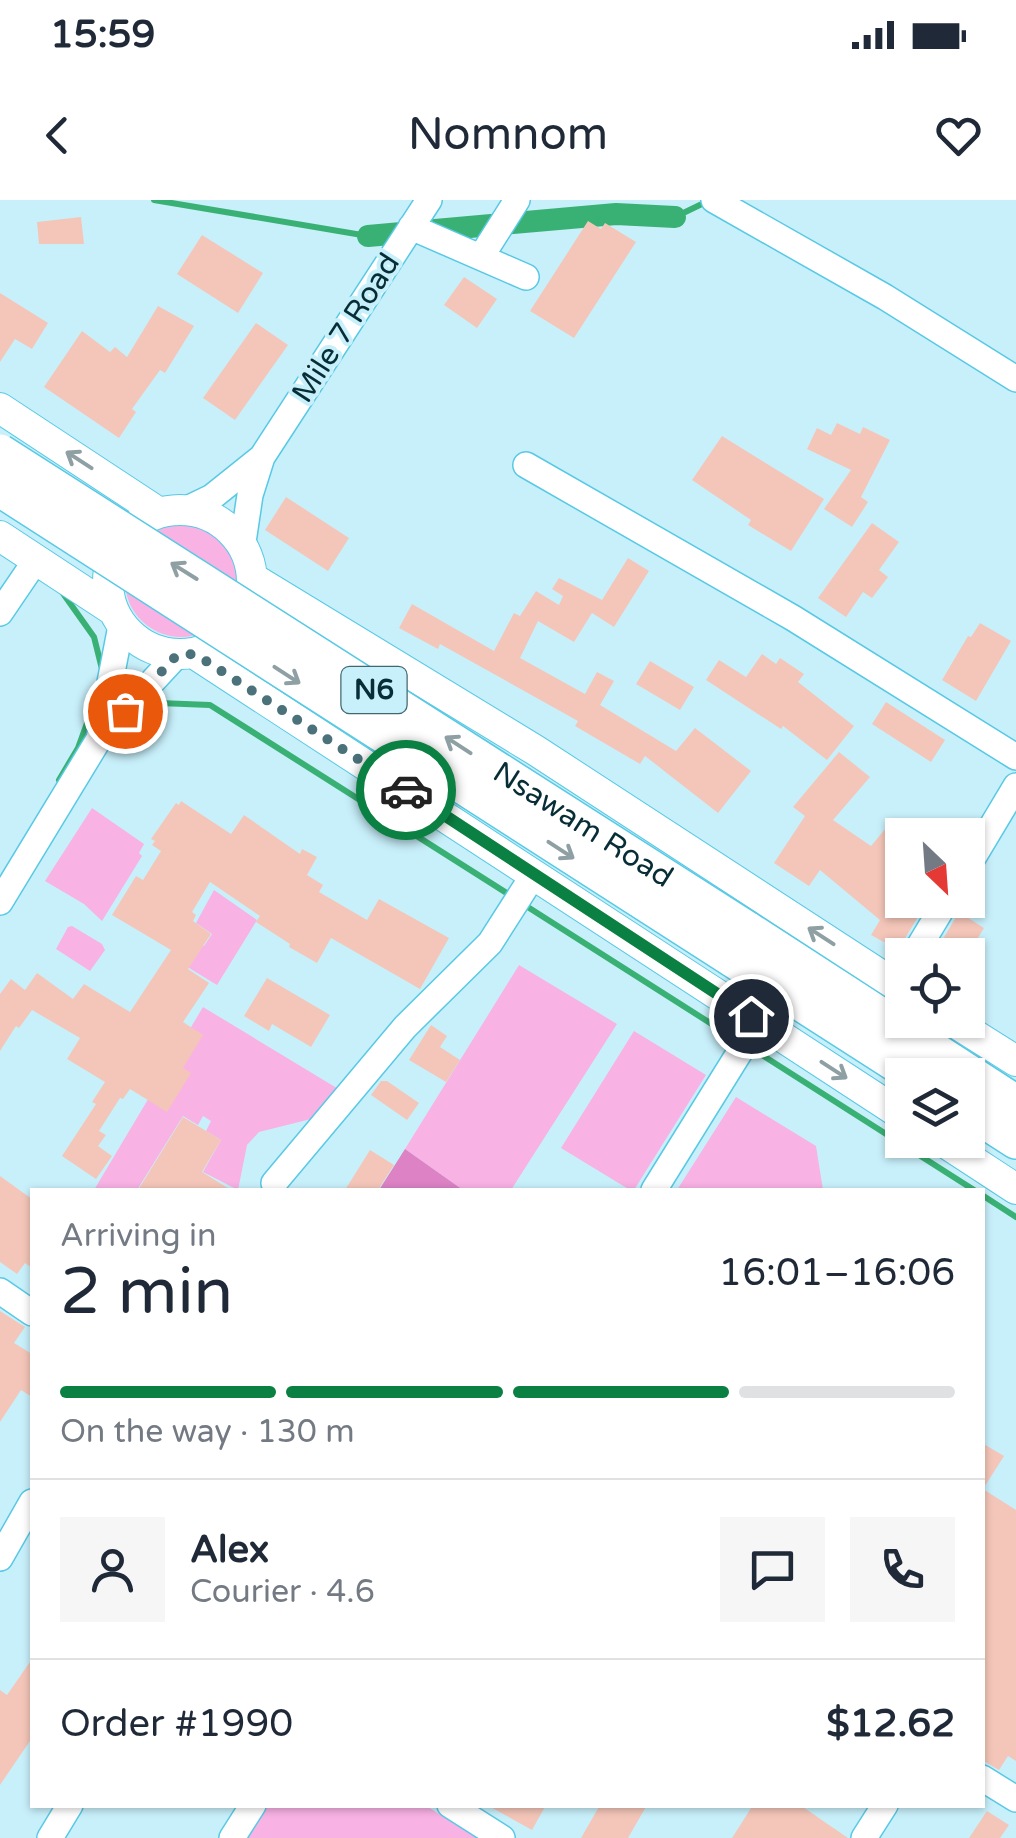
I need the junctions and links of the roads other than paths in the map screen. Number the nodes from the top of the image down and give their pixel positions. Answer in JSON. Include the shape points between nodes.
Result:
{"nodes":[{"id":1,"x":429,"y":200,"type":"edge"},
{"id":2,"x":517,"y":200,"type":"edge"},
{"id":3,"x":714,"y":200,"type":"edge"},
{"id":4,"x":411,"y":227,"type":"junction"},
{"id":5,"x":481,"y":257,"type":"junction"},
{"id":6,"x":526,"y":277,"type":"dead end"},
{"id":7,"x":1016,"y":380,"type":"edge"},
{"id":8,"x":0,"y":408,"type":"edge"},
{"id":9,"x":0,"y":452,"type":"edge"},
{"id":10,"x":262,"y":456,"type":"junction"},
{"id":11,"x":526,"y":464,"type":"dead end"},
{"id":12,"x":0,"y":489,"type":"edge"},
{"id":13,"x":173,"y":510,"type":"junction"},
{"id":14,"x":0,"y":536,"type":"edge"},
{"id":15,"x":243,"y":542,"type":"junction"},
{"id":16,"x":36,"y":560,"type":"junction"},
{"id":17,"x":254,"y":579,"type":"junction"},
{"id":18,"x":0,"y":613,"type":"edge"},
{"id":19,"x":116,"y":618,"type":"junction"},
{"id":20,"x":186,"y":654,"type":"junction"},
{"id":21,"x":100,"y":739,"type":"junction"},
{"id":22,"x":1016,"y":757,"type":"edge"},
{"id":23,"x":1016,"y":786,"type":"edge"},
{"id":24,"x":985,"y":838,"type":"edge"},
{"id":25,"x":534,"y":874,"type":"junction"},
{"id":26,"x":0,"y":902,"type":"edge"},
{"id":27,"x":739,"y":944,"type":"junction"},
{"id":28,"x":885,"y":973,"type":"edge"},
{"id":29,"x":980,"y":1038,"type":"edge"},
{"id":30,"x":746,"y":1042,"type":"dead end"},
{"id":31,"x":890,"y":1058,"type":"edge"},
{"id":32,"x":1016,"y":1061,"type":"edge"},
{"id":33,"x":885,"y":1104,"type":"edge"},
{"id":34,"x":1016,"y":1104,"type":"edge"},
{"id":35,"x":985,"y":1121,"type":"edge"},
{"id":36,"x":1016,"y":1141,"type":"edge"},
{"id":37,"x":969,"y":1158,"type":"edge"},
{"id":38,"x":274,"y":1182,"type":"dead end"},
{"id":39,"x":655,"y":1188,"type":"edge"},
{"id":40,"x":1016,"y":1189,"type":"edge"},
{"id":41,"x":0,"y":1291,"type":"edge"},
{"id":42,"x":30,"y":1313,"type":"edge"},
{"id":43,"x":30,"y":1506,"type":"edge"},
{"id":44,"x":0,"y":1558,"type":"edge"},
{"id":45,"x":985,"y":1780,"type":"edge"},
{"id":46,"x":1016,"y":1799,"type":"edge"},
{"id":47,"x":68,"y":1808,"type":"edge"},
{"id":48,"x":251,"y":1808,"type":"edge"},
{"id":49,"x":455,"y":1808,"type":"edge"},
{"id":50,"x":883,"y":1808,"type":"edge"},
{"id":51,"x":52,"y":1837,"type":"edge"},
{"id":52,"x":232,"y":1838,"type":"edge"},
{"id":53,"x":502,"y":1838,"type":"edge"},
{"id":54,"x":864,"y":1838,"type":"edge"}],
"edges":[{"from":1,"to":4,"type":"street","name":"Mile 7 Road"},
{"from":2,"to":5,"type":"street"},
{"from":3,"to":7,"type":"street"},
{"from":4,"to":5,"type":"street"},
{"from":4,"to":10,"type":"street","name":"Mile 7 Road"},
{"from":5,"to":6,"type":"street"},
{"from":13,"to":8,"type":"main road","one_way":true},
{"from":27,"to":9,"type":"highway","name":"Nsawam Road","number":"N6","one_way":true,"bridge":true},
{"from":10,"to":13,"type":"street","via":[[212,497]]},
{"from":10,"to":15,"type":"street"},
{"from":11,"to":22,"type":"street"},
{"from":12,"to":27,"type":"highway","name":"Nsawam Road","number":"N6","one_way":true,"bridge":true},
{"from":13,"to":15,"type":"main road","via":[[219,519]]},
{"from":13,"to":19,"type":"main road","via":[[124,534],[108,569]]},
{"from":14,"to":16,"type":"main road"},
{"from":15,"to":17,"type":"main road"},
{"from":16,"to":18,"type":"street"},
{"from":16,"to":19,"type":"main road"},
{"from":17,"to":20,"type":"main road","via":[[247,612],[226,639]]},
{"from":28,"to":17,"type":"main road","one_way":true},
{"from":19,"to":20,"type":"main road","via":[[151,650]]},
{"from":19,"to":21,"type":"street"},
{"from":20,"to":21,"type":"street"},
{"from":20,"to":25,"type":"main road"},
{"from":21,"to":26,"type":"street"},
{"from":23,"to":24,"type":"street"},
{"from":25,"to":33,"type":"main road","one_way":true},
{"from":25,"to":38,"type":"street","via":[[490,942],[405,1027]]},
{"from":27,"to":31,"type":"highway","name":"Nsawam Road","number":"N6"},
{"from":27,"to":34,"type":"highway","name":"Nsawam Road","number":"N6"},
{"from":29,"to":32,"type":"main road"},
{"from":30,"to":39,"type":"street"},
{"from":35,"to":36,"type":"highway"},
{"from":37,"to":40,"type":"main road"},
{"from":41,"to":42,"type":"street"},
{"from":43,"to":44,"type":"street"},
{"from":45,"to":46,"type":"street"},
{"from":47,"to":51,"type":"street"},
{"from":48,"to":52,"type":"street"},
{"from":49,"to":53,"type":"street"},
{"from":50,"to":54,"type":"street"}]}
